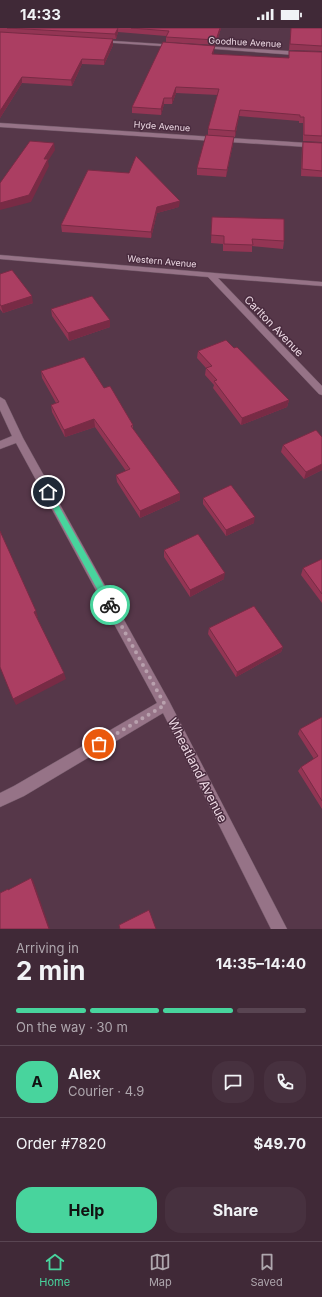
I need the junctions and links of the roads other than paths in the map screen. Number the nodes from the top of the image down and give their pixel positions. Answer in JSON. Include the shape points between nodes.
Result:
{"nodes":[{"id":1,"x":97,"y":41,"type":"edge"},
{"id":2,"x":182,"y":46,"type":"edge"},
{"id":3,"x":198,"y":47,"type":"edge"},
{"id":4,"x":322,"y":55,"type":"edge"},
{"id":5,"x":0,"y":125,"type":"edge"},
{"id":6,"x":322,"y":146,"type":"edge"},
{"id":7,"x":0,"y":257,"type":"edge"},
{"id":8,"x":210,"y":275,"type":"junction"},
{"id":9,"x":322,"y":284,"type":"edge"},
{"id":10,"x":322,"y":392,"type":"edge"},
{"id":11,"x":0,"y":400,"type":"edge"},
{"id":12,"x":18,"y":438,"type":"junction"},
{"id":13,"x":0,"y":445,"type":"edge"},
{"id":14,"x":165,"y":705,"type":"junction"},
{"id":15,"x":0,"y":800,"type":"edge"},
{"id":16,"x":279,"y":929,"type":"edge"}],
"edges":[{"from":1,"to":2,"type":"street"},
{"from":3,"to":4,"type":"street","name":"Goodhue Avenue"},
{"from":5,"to":6,"type":"street","name":"Hyde Avenue"},
{"from":7,"to":8,"type":"street","name":"Western Avenue"},
{"from":8,"to":9,"type":"street","name":"Western Avenue"},
{"from":8,"to":10,"type":"street","name":"Carlton Avenue"},
{"from":11,"to":12,"type":"street","name":"Wheatland Avenue"},
{"from":12,"to":13,"type":"street"},
{"from":12,"to":14,"type":"street","name":"Wheatland Avenue"},
{"from":14,"to":15,"type":"street"},
{"from":14,"to":16,"type":"street","name":"Wheatland Avenue"}]}
